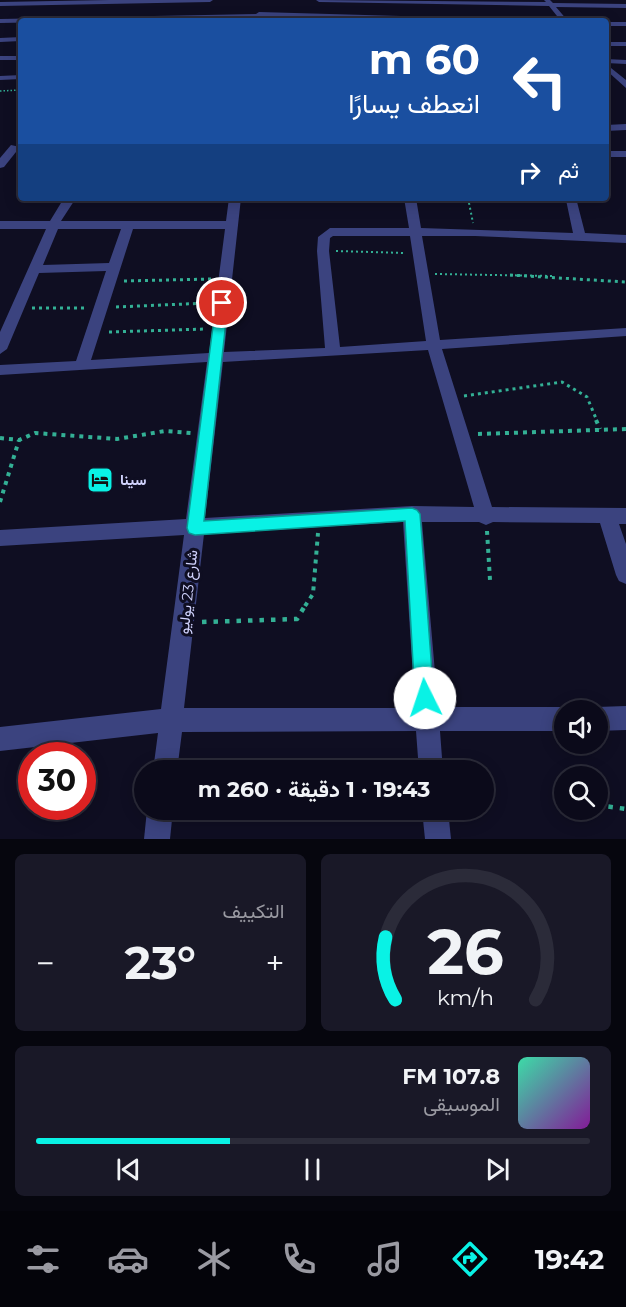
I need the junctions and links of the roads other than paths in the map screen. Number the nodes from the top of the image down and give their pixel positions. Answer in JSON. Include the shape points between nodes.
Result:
{"nodes":[{"id":1,"x":200,"y":0,"type":"edge"},
{"id":2,"x":210,"y":0,"type":"edge"},
{"id":3,"x":319,"y":0,"type":"edge"},
{"id":4,"x":370,"y":1,"type":"edge"},
{"id":5,"x":50,"y":2,"type":"edge"},
{"id":6,"x":97,"y":2,"type":"edge"},
{"id":7,"x":549,"y":3,"type":"edge"},
{"id":8,"x":0,"y":4,"type":"edge"},
{"id":9,"x":626,"y":6,"type":"edge"},
{"id":10,"x":260,"y":15,"type":"edge"},
{"id":11,"x":92,"y":18,"type":"edge"},
{"id":12,"x":159,"y":18,"type":"edge"},
{"id":13,"x":346,"y":18,"type":"edge"},
{"id":14,"x":375,"y":18,"type":"edge"},
{"id":15,"x":562,"y":18,"type":"edge"},
{"id":16,"x":0,"y":21,"type":"edge"},
{"id":17,"x":18,"y":21,"type":"edge"},
{"id":18,"x":609,"y":24,"type":"edge"},
{"id":19,"x":626,"y":24,"type":"edge"},
{"id":20,"x":626,"y":38,"type":"edge"},
{"id":21,"x":18,"y":39,"type":"edge"},
{"id":22,"x":0,"y":40,"type":"edge"},
{"id":23,"x":609,"y":41,"type":"edge"},
{"id":24,"x":609,"y":41,"type":"edge"},
{"id":25,"x":626,"y":44,"type":"edge"},
{"id":26,"x":0,"y":58,"type":"edge"},
{"id":27,"x":18,"y":58,"type":"edge"},
{"id":28,"x":609,"y":61,"type":"edge"},
{"id":29,"x":626,"y":62,"type":"edge"},
{"id":30,"x":609,"y":69,"type":"edge"},
{"id":31,"x":18,"y":77,"type":"edge"},
{"id":32,"x":0,"y":78,"type":"edge"},
{"id":33,"x":609,"y":84,"type":"edge"},
{"id":34,"x":625,"y":84,"type":"edge"},
{"id":35,"x":626,"y":127,"type":"edge"},
{"id":36,"x":609,"y":128,"type":"edge"},
{"id":37,"x":0,"y":146,"type":"edge"},
{"id":38,"x":18,"y":147,"type":"edge"},
{"id":39,"x":609,"y":154,"type":"edge"},
{"id":40,"x":626,"y":154,"type":"edge"},
{"id":41,"x":0,"y":165,"type":"edge"},
{"id":42,"x":68,"y":201,"type":"edge"},
{"id":43,"x":235,"y":201,"type":"edge"},
{"id":44,"x":410,"y":201,"type":"edge"},
{"id":45,"x":572,"y":201,"type":"edge"},
{"id":46,"x":54,"y":224,"type":"junction"},
{"id":47,"x":0,"y":225,"type":"edge"},
{"id":48,"x":128,"y":225,"type":"junction"},
{"id":49,"x":232,"y":225,"type":"junction"},
{"id":50,"x":415,"y":232,"type":"junction"},
{"id":51,"x":580,"y":236,"type":"junction"},
{"id":52,"x":626,"y":239,"type":"edge"},
{"id":53,"x":112,"y":267,"type":"junction"},
{"id":54,"x":35,"y":269,"type":"junction"},
{"id":55,"x":626,"y":332,"type":"edge"},
{"id":56,"x":434,"y":345,"type":"junction"},
{"id":57,"x":0,"y":349,"type":"edge"},
{"id":58,"x":333,"y":352,"type":"junction"},
{"id":59,"x":217,"y":357,"type":"junction"},
{"id":60,"x":82,"y":364,"type":"junction"},
{"id":61,"x":0,"y":370,"type":"edge"},
{"id":62,"x":412,"y":514,"type":"junction"},
{"id":63,"x":486,"y":517,"type":"junction"},
{"id":64,"x":617,"y":517,"type":"edge"},
{"id":65,"x":195,"y":528,"type":"junction"},
{"id":66,"x":0,"y":538,"type":"edge"},
{"id":67,"x":626,"y":575,"type":"edge"},
{"id":68,"x":626,"y":718,"type":"edge"},
{"id":69,"x":554,"y":719,"type":"edge"},
{"id":70,"x":608,"y":719,"type":"edge"},
{"id":71,"x":172,"y":720,"type":"junction"},
{"id":72,"x":426,"y":721,"type":"junction"},
{"id":73,"x":0,"y":739,"type":"edge"},
{"id":74,"x":167,"y":760,"type":"edge"},
{"id":75,"x":430,"y":760,"type":"edge"},
{"id":76,"x":159,"y":820,"type":"edge"},
{"id":77,"x":436,"y":820,"type":"edge"},
{"id":78,"x":157,"y":839,"type":"edge"},
{"id":79,"x":438,"y":839,"type":"edge"}],
"edges":[{"from":1,"to":2,"type":"street"},
{"from":1,"to":6,"type":"street"},
{"from":3,"to":4,"type":"street"},
{"from":4,"to":7,"type":"street"},
{"from":4,"to":14,"type":"street"},
{"from":5,"to":6,"type":"street"},
{"from":5,"to":8,"type":"street"},
{"from":6,"to":11,"type":"street"},
{"from":7,"to":9,"type":"street"},
{"from":7,"to":15,"type":"street"},
{"from":10,"to":12,"type":"street"},
{"from":10,"to":13,"type":"street"},
{"from":16,"to":17,"type":"street"},
{"from":18,"to":19,"type":"street"},
{"from":20,"to":23,"type":"street"},
{"from":21,"to":22,"type":"street"},
{"from":24,"to":25,"type":"street"},
{"from":26,"to":27,"type":"street"},
{"from":28,"to":29,"type":"street"},
{"from":30,"to":34,"type":"street"},
{"from":31,"to":32,"type":"street"},
{"from":33,"to":34,"type":"street"},
{"from":35,"to":36,"type":"street"},
{"from":37,"to":38,"type":"street"},
{"from":38,"to":41,"type":"street"},
{"from":39,"to":40,"type":"street"},
{"from":42,"to":46,"type":"street"},
{"from":43,"to":49,"type":"street","name":"شارع 23 يوليو"},
{"from":44,"to":50,"type":"street"},
{"from":45,"to":51,"type":"street"},
{"from":46,"to":47,"type":"street"},
{"from":46,"to":48,"type":"street"},
{"from":46,"to":54,"type":"street"},
{"from":48,"to":49,"type":"street"},
{"from":48,"to":53,"type":"street"},
{"from":49,"to":59,"type":"street","name":"شارع 23 يوليو"},
{"from":50,"to":51,"type":"street"},
{"from":50,"to":56,"type":"street"},
{"from":50,"to":58,"type":"street","via":[[336,231],[324,237]]},
{"from":51,"to":52,"type":"street"},
{"from":53,"to":54,"type":"street"},
{"from":53,"to":60,"type":"street"},
{"from":54,"to":57,"type":"street"},
{"from":55,"to":56,"type":"street"},
{"from":56,"to":58,"type":"street"},
{"from":56,"to":63,"type":"street"},
{"from":58,"to":59,"type":"street"},
{"from":59,"to":60,"type":"street"},
{"from":59,"to":65,"type":"street","name":"شارع 23 يوليو"},
{"from":60,"to":61,"type":"street"},
{"from":62,"to":63,"type":"street"},
{"from":62,"to":65,"type":"street"},
{"from":62,"to":72,"type":"street"},
{"from":63,"to":64,"type":"street"},
{"from":64,"to":67,"type":"street"},
{"from":65,"to":66,"type":"street"},
{"from":65,"to":71,"type":"street","name":"شارع 23 يوليو"},
{"from":68,"to":70,"type":"street"},
{"from":69,"to":72,"type":"street"},
{"from":71,"to":72,"type":"street"},
{"from":71,"to":73,"type":"street"},
{"from":71,"to":74,"type":"street","name":"شارع 23 يوليو"},
{"from":72,"to":75,"type":"street"},
{"from":76,"to":78,"type":"street"},
{"from":77,"to":79,"type":"street"}]}
